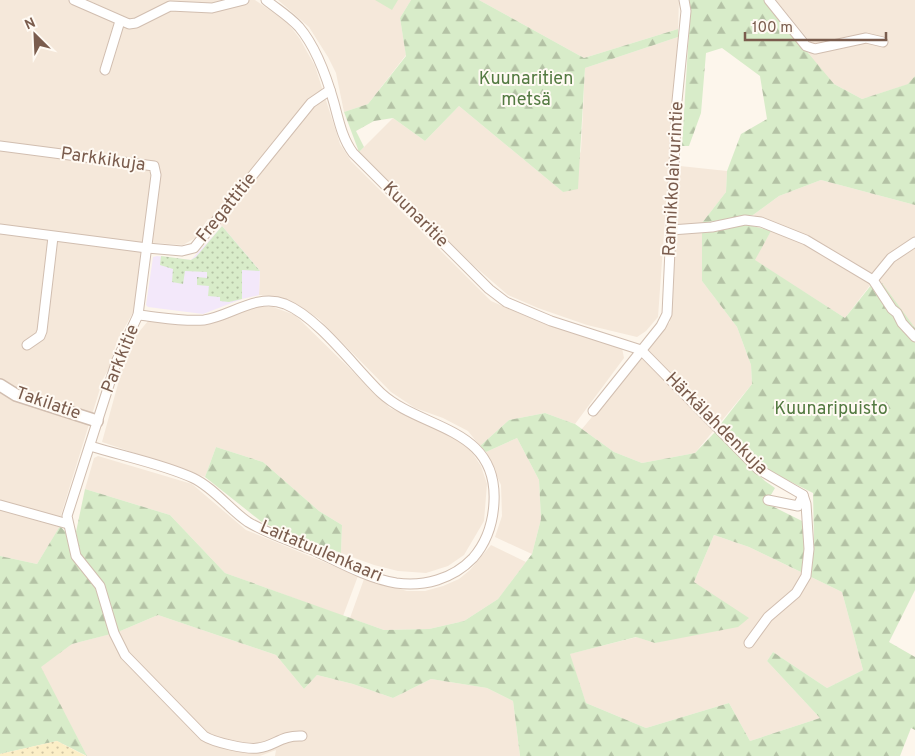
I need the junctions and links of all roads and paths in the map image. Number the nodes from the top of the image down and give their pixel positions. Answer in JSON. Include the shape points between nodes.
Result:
{"nodes":[{"id":1,"x":74,"y":0,"type":"edge"},
{"id":2,"x":244,"y":0,"type":"edge"},
{"id":3,"x":266,"y":0,"type":"edge"},
{"id":4,"x":684,"y":0,"type":"edge"},
{"id":5,"x":769,"y":0,"type":"edge"},
{"id":6,"x":120,"y":21,"type":"junction"},
{"id":7,"x":883,"y":42,"type":"dead end"},
{"id":8,"x":105,"y":70,"type":"dead end"},
{"id":9,"x":330,"y":90,"type":"junction"},
{"id":10,"x":0,"y":146,"type":"edge"},
{"id":11,"x":0,"y":229,"type":"edge"},
{"id":12,"x":672,"y":230,"type":"junction"},
{"id":13,"x":53,"y":237,"type":"junction"},
{"id":14,"x":915,"y":242,"type":"edge"},
{"id":15,"x":147,"y":248,"type":"junction"},
{"id":16,"x":873,"y":280,"type":"junction"},
{"id":17,"x":138,"y":315,"type":"junction"},
{"id":18,"x":915,"y":337,"type":"edge"},
{"id":19,"x":27,"y":346,"type":"dead end"},
{"id":20,"x":641,"y":350,"type":"junction"},
{"id":21,"x":0,"y":385,"type":"edge"},
{"id":22,"x":593,"y":411,"type":"dead end"},
{"id":23,"x":98,"y":421,"type":"junction"},
{"id":24,"x":90,"y":446,"type":"junction"},
{"id":25,"x":803,"y":496,"type":"junction"},
{"id":26,"x":768,"y":500,"type":"dead end"},
{"id":27,"x":0,"y":505,"type":"edge"},
{"id":28,"x":68,"y":524,"type":"junction"},
{"id":29,"x":749,"y":643,"type":"dead end"},
{"id":30,"x":302,"y":736,"type":"dead end"}],
"edges":[{"from":1,"to":6,"type":"street"},
{"from":2,"to":6,"type":"street","via":[[212,8],[170,6],[136,23]]},
{"from":3,"to":9,"type":"street","name":"Kuunaritie","via":[[304,35],[320,62]]},
{"from":4,"to":12,"type":"street","name":"Rannikkolaivurintie","via":[[686,11],[677,101]]},
{"from":5,"to":7,"type":"street","via":[[806,46],[815,49],[866,38]]},
{"from":6,"to":8,"type":"street"},
{"from":9,"to":15,"type":"street","name":"Fregattitie","via":[[311,102],[199,244],[182,251]]},
{"from":9,"to":20,"type":"street","name":"Kuunaritie","via":[[345,142],[353,153],[489,290],[521,309],[551,321]]},
{"from":10,"to":15,"type":"street","name":"Parkkikuja","via":[[154,166],[156,175]]},
{"from":11,"to":13,"type":"street","name":"Fregattitie"},
{"from":12,"to":16,"type":"street","via":[[745,220],[761,222],[806,240]]},
{"from":12,"to":20,"type":"street","name":"Rannikkolaivurintie","via":[[667,314]]},
{"from":13,"to":15,"type":"street","name":"Fregattitie"},
{"from":13,"to":19,"type":"street","via":[[42,331]]},
{"from":14,"to":16,"type":"street","via":[[891,258]]},
{"from":15,"to":17,"type":"street","name":"Parkkitie"},
{"from":16,"to":18,"type":"street"},
{"from":17,"to":23,"type":"street","name":"Parkkitie","via":[[122,344]]},
{"from":17,"to":24,"type":"street","name":"Laitatuulenkaari","via":[[203,320],[259,302],[284,304],[296,310],[394,403],[455,432],[474,448],[487,466],[495,495],[493,518],[486,539],[469,562],[442,579],[426,583],[396,583],[362,572],[257,527],[194,478]]},
{"from":20,"to":22,"type":"street","name":"Rannikkolaivurintie"},
{"from":20,"to":25,"type":"street","name":"Härkälahdenkuja","via":[[758,469]]},
{"from":21,"to":23,"type":"street","name":"Takilatie","via":[[16,395]]},
{"from":23,"to":24,"type":"street","name":"Parkkitie"},
{"from":24,"to":28,"type":"street","name":"Parkkitie","via":[[67,516]]},
{"from":25,"to":26,"type":"street","via":[[798,506]]},
{"from":25,"to":29,"type":"street","via":[[809,549],[806,576],[796,594],[768,617]]},
{"from":27,"to":28,"type":"street"},
{"from":28,"to":30,"type":"street","via":[[76,556],[100,586],[114,633],[125,656],[204,736],[258,748],[288,735]]}]}
